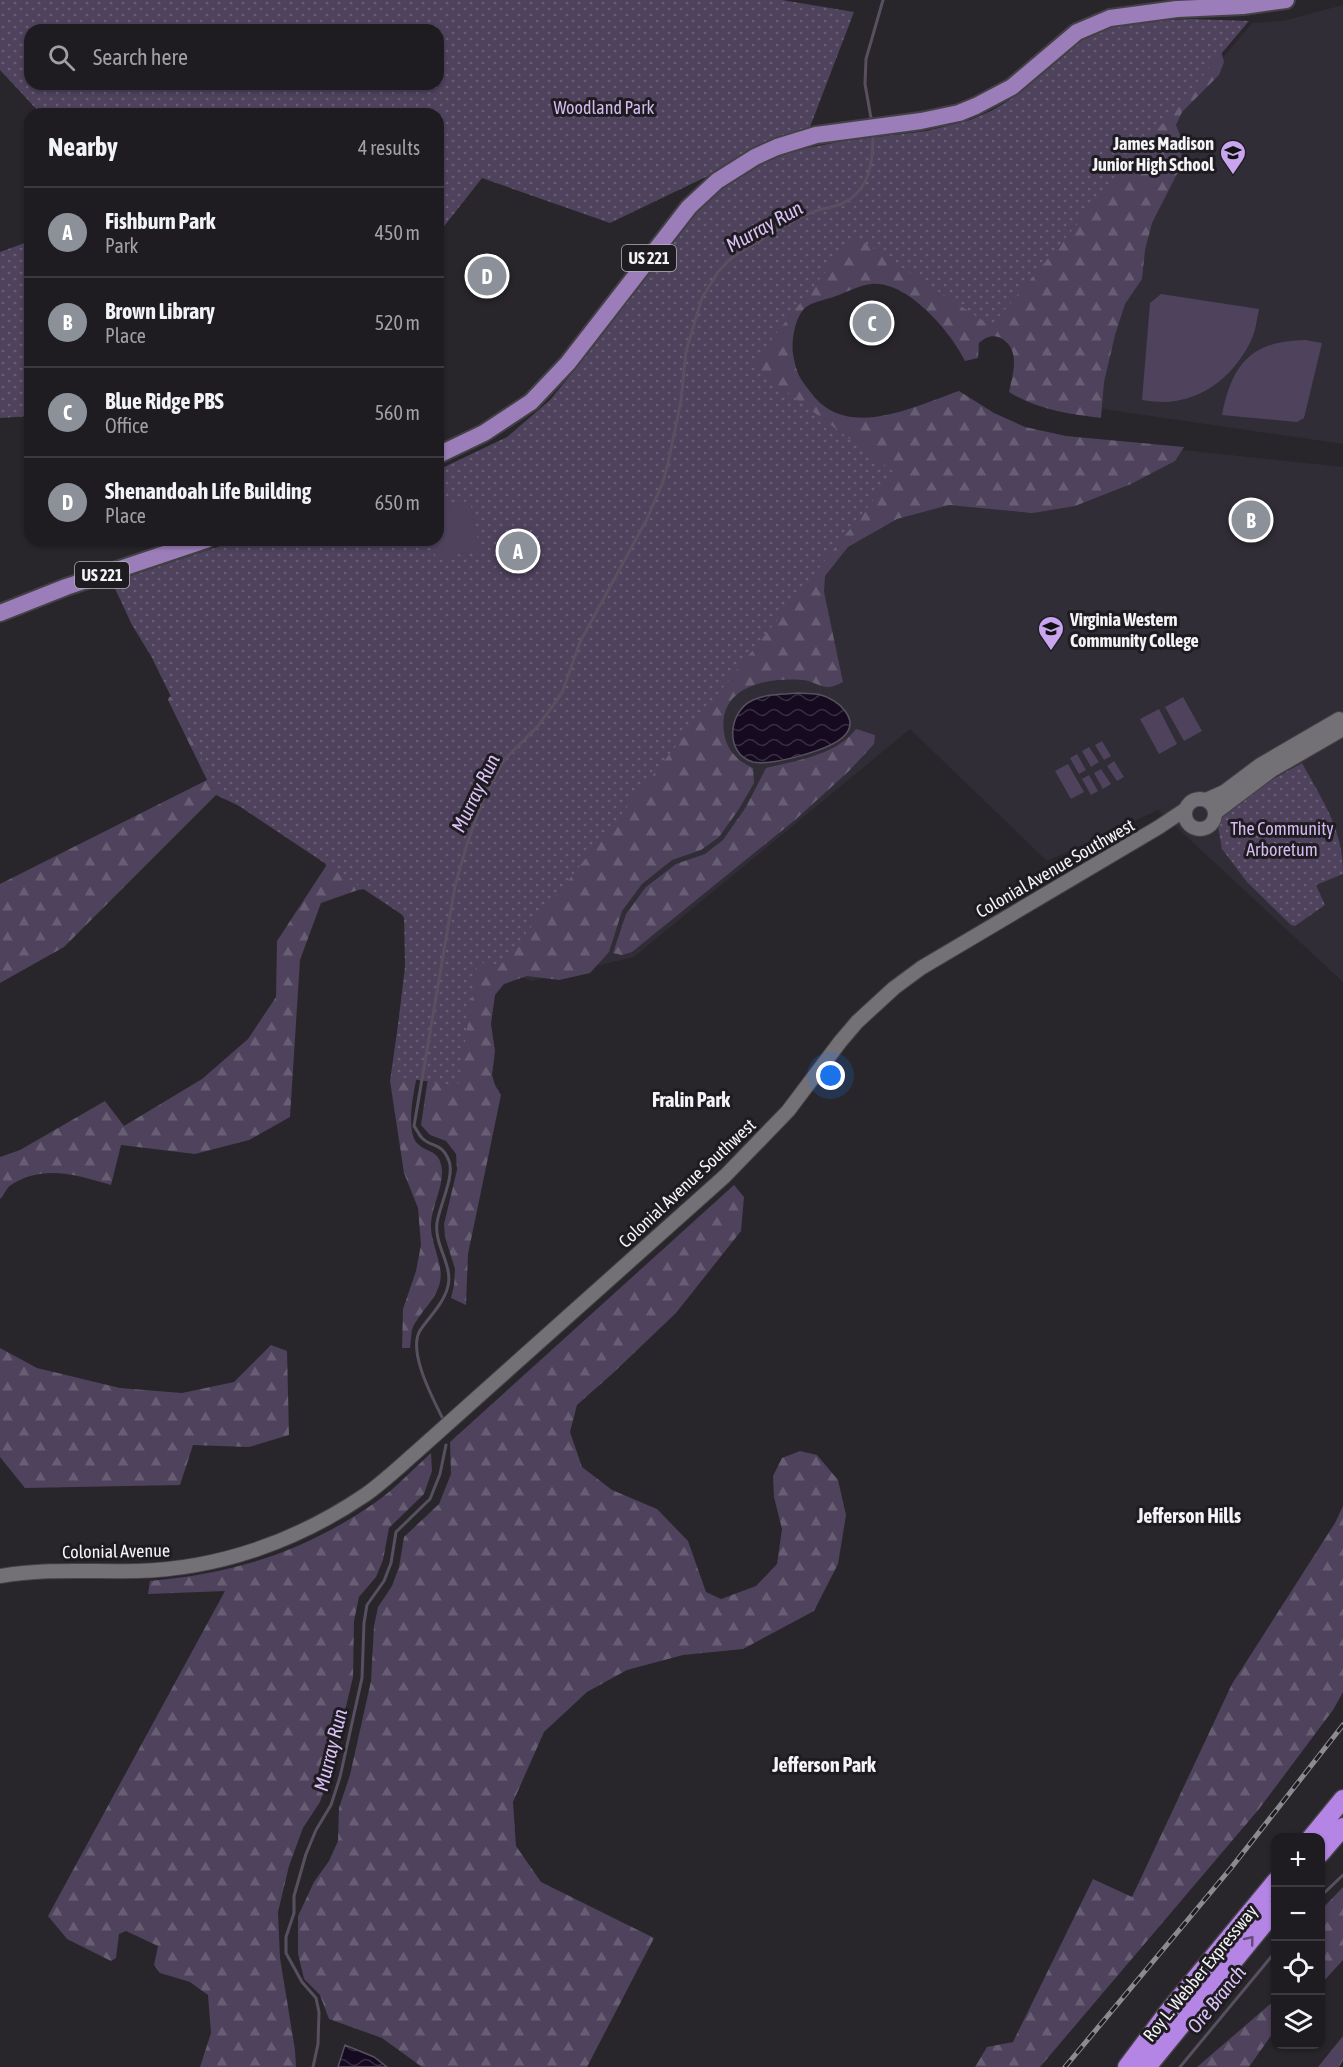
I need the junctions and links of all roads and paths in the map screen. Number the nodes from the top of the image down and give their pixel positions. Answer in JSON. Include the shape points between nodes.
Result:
{"nodes":[{"id":1,"x":1286,"y":0,"type":"edge"},
{"id":2,"x":444,"y":452,"type":"edge"},
{"id":3,"x":188,"y":546,"type":"edge"},
{"id":4,"x":0,"y":613,"type":"edge"},
{"id":5,"x":1341,"y":724,"type":"edge"},
{"id":6,"x":1206,"y":800,"type":"junction"},
{"id":7,"x":1215,"y":813,"type":"junction"},
{"id":8,"x":1187,"y":816,"type":"junction"},
{"id":9,"x":232,"y":1557,"type":"joint"},
{"id":10,"x":0,"y":1576,"type":"edge"},
{"id":11,"x":1343,"y":1799,"type":"edge"},
{"id":12,"x":1343,"y":1827,"type":"edge"},
{"id":13,"x":1315,"y":1833,"type":"edge"},
{"id":14,"x":1325,"y":1848,"type":"edge"},
{"id":15,"x":1271,"y":1886,"type":"edge"},
{"id":16,"x":1271,"y":1914,"type":"edge"},
{"id":17,"x":1127,"y":2067,"type":"edge"},
{"id":18,"x":1147,"y":2067,"type":"edge"}],
"edges":[{"from":1,"to":2,"type":"main road","number":"US 221","via":[[1168,10],[1101,21],[1077,32],[996,97],[959,112],[816,135],[748,161],[717,181],[689,207],[543,390],[507,419]]},
{"from":3,"to":4,"type":"main road","number":"US 221"},
{"from":5,"to":6,"type":"main road","via":[[1260,765],[1224,792]]},
{"from":5,"to":7,"type":"main road"},
{"from":6,"to":7,"type":"main road"},
{"from":6,"to":8,"type":"main road","via":[[1195,800]]},
{"from":7,"to":8,"type":"main road","via":[[1207,827],[1197,828]]},
{"from":8,"to":9,"type":"main road","name":"Colonial Avenue Southwest","via":[[1159,827],[921,968],[894,988],[857,1022],[789,1111],[725,1176],[414,1454],[367,1494],[317,1524]]},
{"from":9,"to":10,"type":"main road","name":"Colonial Avenue","via":[[166,1569],[53,1570]]},
{"from":11,"to":13,"type":"highway"},
{"from":12,"to":14,"type":"highway"},
{"from":15,"to":17,"type":"highway","name":"Roy L. Webber Expressway"},
{"from":18,"to":16,"type":"highway","name":"Roy L. Webber Expressway","one_way":true}]}
